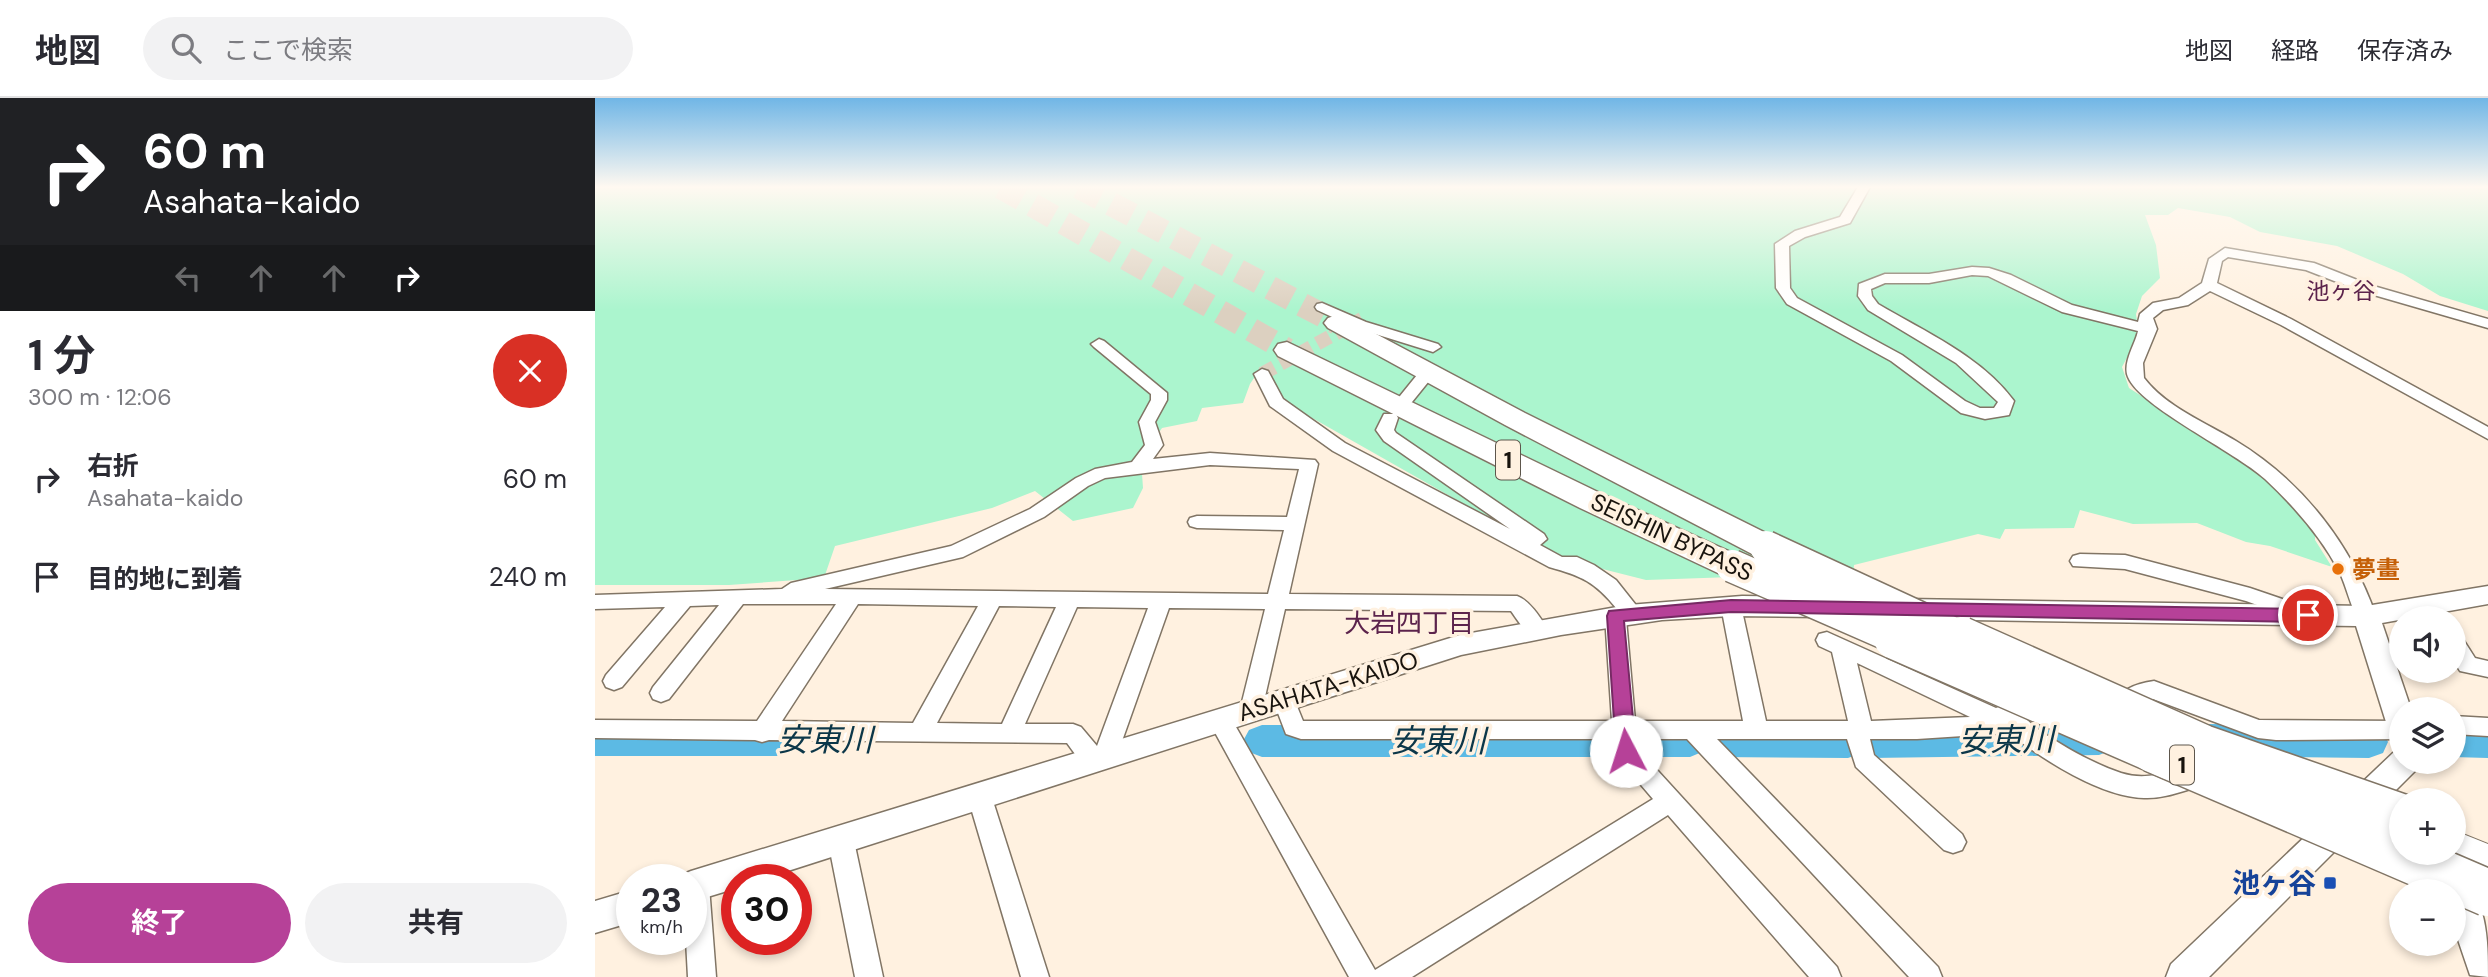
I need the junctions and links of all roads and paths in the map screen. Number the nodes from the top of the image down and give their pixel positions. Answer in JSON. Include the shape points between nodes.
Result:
{"nodes":[{"id":1,"x":1819,"y":228,"type":"edge"},
{"id":2,"x":2209,"y":285,"type":"junction"},
{"id":3,"x":1340,"y":317,"type":"junction"},
{"id":4,"x":2488,"y":324,"type":"edge"},
{"id":5,"x":2149,"y":329,"type":"junction"},
{"id":6,"x":1099,"y":344,"type":"dead end"},
{"id":7,"x":1287,"y":350,"type":"tunnel mouth"},
{"id":8,"x":1429,"y":363,"type":"junction"},
{"id":9,"x":1262,"y":374,"type":"dead end"},
{"id":10,"x":1406,"y":399,"type":"dead end"},
{"id":11,"x":1390,"y":418,"type":"dead end"},
{"id":12,"x":2488,"y":434,"type":"edge"},
{"id":13,"x":1138,"y":467,"type":"junction"},
{"id":14,"x":1197,"y":522,"type":"dead end"},
{"id":15,"x":1294,"y":524,"type":"junction"},
{"id":16,"x":2080,"y":561,"type":"dead end"},
{"id":17,"x":1587,"y":570,"type":"junction"},
{"id":18,"x":2488,"y":595,"type":"edge"},
{"id":19,"x":764,"y":596,"type":"junction"},
{"id":20,"x":737,"y":597,"type":"junction"},
{"id":21,"x":852,"y":597,"type":"junction"},
{"id":22,"x":684,"y":599,"type":"junction"},
{"id":23,"x":992,"y":599,"type":"junction"},
{"id":24,"x":1070,"y":599,"type":"junction"},
{"id":25,"x":1161,"y":600,"type":"junction"},
{"id":26,"x":1276,"y":601,"type":"junction"},
{"id":27,"x":595,"y":602,"type":"edge"},
{"id":28,"x":1731,"y":606,"type":"junction"},
{"id":29,"x":2451,"y":606,"type":"edge"},
{"id":30,"x":1900,"y":609,"type":"junction"},
{"id":31,"x":2032,"y":611,"type":"junction"},
{"id":32,"x":2389,"y":614,"type":"edge"},
{"id":33,"x":1624,"y":615,"type":"junction"},
{"id":34,"x":2308,"y":615,"type":"junction"},
{"id":35,"x":2366,"y":616,"type":"junction"},
{"id":36,"x":1537,"y":628,"type":"junction"},
{"id":37,"x":2466,"y":662,"type":"edge"},
{"id":38,"x":2488,"y":669,"type":"edge"},
{"id":39,"x":614,"y":681,"type":"dead end"},
{"id":40,"x":661,"y":693,"type":"dead end"},
{"id":41,"x":2393,"y":697,"type":"edge"},
{"id":42,"x":1284,"y":700,"type":"junction"},
{"id":43,"x":2126,"y":702,"type":"dead end"},
{"id":44,"x":2007,"y":706,"type":"junction"},
{"id":45,"x":1251,"y":710,"type":"junction"},
{"id":46,"x":1220,"y":720,"type":"junction"},
{"id":47,"x":2466,"y":726,"type":"edge"},
{"id":48,"x":2488,"y":727,"type":"edge"},
{"id":49,"x":595,"y":729,"type":"edge"},
{"id":50,"x":1624,"y":730,"type":"junction"},
{"id":51,"x":1693,"y":730,"type":"junction"},
{"id":52,"x":1756,"y":730,"type":"junction"},
{"id":53,"x":1859,"y":730,"type":"junction"},
{"id":54,"x":2389,"y":730,"type":"edge"},
{"id":55,"x":762,"y":733,"type":"junction"},
{"id":56,"x":919,"y":734,"type":"junction"},
{"id":57,"x":1009,"y":734,"type":"junction"},
{"id":58,"x":2153,"y":749,"type":"joint"},
{"id":59,"x":1100,"y":760,"type":"junction"},
{"id":60,"x":2217,"y":762,"type":"junction"},
{"id":61,"x":2392,"y":774,"type":"edge"},
{"id":62,"x":980,"y":798,"type":"junction"},
{"id":63,"x":1670,"y":801,"type":"junction"},
{"id":64,"x":2389,"y":810,"type":"edge"},
{"id":65,"x":2346,"y":820,"type":"junction"},
{"id":66,"x":2389,"y":825,"type":"edge"},
{"id":67,"x":2389,"y":827,"type":"edge"},
{"id":68,"x":841,"y":841,"type":"junction"},
{"id":69,"x":2466,"y":841,"type":"edge"},
{"id":70,"x":1953,"y":842,"type":"dead end"},
{"id":71,"x":2488,"y":849,"type":"edge"},
{"id":72,"x":2449,"y":879,"type":"edge"},
{"id":73,"x":2452,"y":879,"type":"edge"},
{"id":74,"x":707,"y":882,"type":"edge"},
{"id":75,"x":2466,"y":890,"type":"edge"},
{"id":76,"x":616,"y":911,"type":"edge"},
{"id":77,"x":595,"y":917,"type":"edge"},
{"id":78,"x":700,"y":955,"type":"edge"},
{"id":79,"x":2488,"y":975,"type":"edge"},
{"id":80,"x":702,"y":977,"type":"edge"},
{"id":81,"x":869,"y":977,"type":"edge"},
{"id":82,"x":1035,"y":977,"type":"edge"},
{"id":83,"x":1364,"y":977,"type":"edge"},
{"id":84,"x":1386,"y":977,"type":"edge"},
{"id":85,"x":1827,"y":977,"type":"edge"},
{"id":86,"x":1928,"y":977,"type":"edge"},
{"id":87,"x":2184,"y":977,"type":"edge"}],
"edges":[{"from":1,"to":5,"type":"street","via":[[1782,244],[1783,288],[1793,301],[1889,353],[1935,389],[1981,414],[2003,411],[2006,401],[1959,358],[1873,307],[1864,287],[1877,278],[1929,279],[1987,271],[2065,308]]},
{"from":2,"to":4,"type":"street","via":[[2216,259],[2225,252],[2243,254],[2309,266],[2365,288]]},
{"from":2,"to":5,"type":"street","via":[[2183,302],[2158,306],[2145,317]]},
{"from":2,"to":12,"type":"street","via":[[2286,322]]},
{"from":3,"to":8,"type":"street"},
{"from":3,"to":8,"type":"street","via":[[1428,342]]},
{"from":3,"to":60,"type":"highway","name":"SEISHIN BYPASS","number":"1","bridge":true,"via":[[1515,419],[1766,547]]},
{"from":5,"to":35,"type":"street","via":[[2133,367],[2137,381],[2258,464],[2312,516],[2347,568]]},
{"from":6,"to":13,"type":"street","via":[[1159,393],[1147,422],[1154,445]]},
{"from":7,"to":58,"type":"highway","name":"SEISHIN BYPASS","number":"1","bridge":true,"via":[[1732,566]]},
{"from":8,"to":10,"type":"street"},
{"from":9,"to":17,"type":"street","via":[[1276,402],[1339,447],[1556,562]]},
{"from":11,"to":17,"type":"street","via":[[1385,429],[1390,437],[1509,522]]},
{"from":13,"to":15,"type":"street","via":[[1210,459],[1309,464]]},
{"from":13,"to":19,"type":"street","via":[[1101,473],[1081,482],[1037,513],[942,557]]},
{"from":14,"to":15,"type":"street"},
{"from":15,"to":26,"type":"street"},
{"from":16,"to":34,"type":"street","via":[[2125,562]]},
{"from":17,"to":33,"type":"street","via":[[1609,585]]},
{"from":18,"to":29,"type":"street","name":"ASAHATA-KAIDO"},
{"from":19,"to":20,"type":"street"},
{"from":19,"to":21,"type":"street"},
{"from":20,"to":22,"type":"street"},
{"from":20,"to":40,"type":"street"},
{"from":21,"to":23,"type":"street"},
{"from":21,"to":55,"type":"street"},
{"from":22,"to":27,"type":"street"},
{"from":22,"to":39,"type":"street"},
{"from":23,"to":24,"type":"street"},
{"from":23,"to":56,"type":"street"},
{"from":24,"to":25,"type":"street"},
{"from":24,"to":57,"type":"street"},
{"from":25,"to":26,"type":"street"},
{"from":25,"to":59,"type":"street"},
{"from":26,"to":36,"type":"street","via":[[1517,604]]},
{"from":26,"to":45,"type":"street"},
{"from":28,"to":30,"type":"street","name":"ASAHATA-KAIDO"},
{"from":28,"to":33,"type":"street","name":"ASAHATA-KAIDO"},
{"from":28,"to":52,"type":"street"},
{"from":30,"to":31,"type":"street","name":"ASAHATA-KAIDO"},
{"from":30,"to":44,"type":"highway","number":"1","via":[[1916,636]]},
{"from":31,"to":34,"type":"street","name":"ASAHATA-KAIDO"},
{"from":31,"to":44,"type":"street","via":[[2004,631],[1999,650]]},
{"from":32,"to":35,"type":"street","name":"ASAHATA-KAIDO"},
{"from":33,"to":36,"type":"street","name":"ASAHATA-KAIDO"},
{"from":33,"to":50,"type":"street"},
{"from":34,"to":35,"type":"street","name":"ASAHATA-KAIDO"},
{"from":35,"to":41,"type":"street"},
{"from":36,"to":42,"type":"street","name":"ASAHATA-KAIDO","via":[[1460,645]]},
{"from":37,"to":38,"type":"street"},
{"from":42,"to":45,"type":"street","name":"ASAHATA-KAIDO"},
{"from":42,"to":50,"type":"street","via":[[1294,727],[1301,730]]},
{"from":43,"to":54,"type":"street","via":[[2144,691],[2154,691],[2246,726],[2276,732]]},
{"from":44,"to":53,"type":"street","via":[[1917,730]]},
{"from":44,"to":53,"type":"street","via":[[1834,643]]},
{"from":44,"to":60,"type":"highway","number":"1"},
{"from":44,"to":60,"type":"street","via":[[2059,755],[2121,783],[2141,788]]},
{"from":45,"to":46,"type":"street","name":"ASAHATA-KAIDO"},
{"from":46,"to":59,"type":"street","name":"ASAHATA-KAIDO"},
{"from":46,"to":83,"type":"street"},
{"from":47,"to":48,"type":"street"},
{"from":49,"to":55,"type":"street"},
{"from":50,"to":51,"type":"street"},
{"from":50,"to":63,"type":"street","via":[[1626,751]]},
{"from":51,"to":52,"type":"street"},
{"from":51,"to":86,"type":"street"},
{"from":52,"to":53,"type":"street"},
{"from":53,"to":70,"type":"street","via":[[1864,760]]},
{"from":55,"to":56,"type":"street"},
{"from":56,"to":57,"type":"street"},
{"from":57,"to":59,"type":"street","via":[[1073,734]]},
{"from":58,"to":72,"type":"highway","name":"SEISHIN BYPASS","number":"1","bridge":true},
{"from":59,"to":62,"type":"street","name":"ASAHATA-KAIDO"},
{"from":60,"to":64,"type":"highway","number":"1","bridge":true,"via":[[2348,794]]},
{"from":60,"to":65,"type":"highway","number":"1"},
{"from":60,"to":66,"type":"highway","name":"SEISHIN BYPASS","number":"1","bridge":true},
{"from":61,"to":65,"type":"street"},
{"from":62,"to":68,"type":"street","name":"ASAHATA-KAIDO"},
{"from":62,"to":82,"type":"street"},
{"from":63,"to":84,"type":"street"},
{"from":63,"to":85,"type":"street"},
{"from":65,"to":67,"type":"highway","number":"1"},
{"from":65,"to":73,"type":"highway","number":"1"},
{"from":65,"to":87,"type":"street"},
{"from":68,"to":74,"type":"street","name":"ASAHATA-KAIDO"},
{"from":68,"to":81,"type":"street"},
{"from":69,"to":71,"type":"highway"},
{"from":75,"to":79,"type":"street"},
{"from":76,"to":77,"type":"street"},
{"from":78,"to":80,"type":"street"}]}
